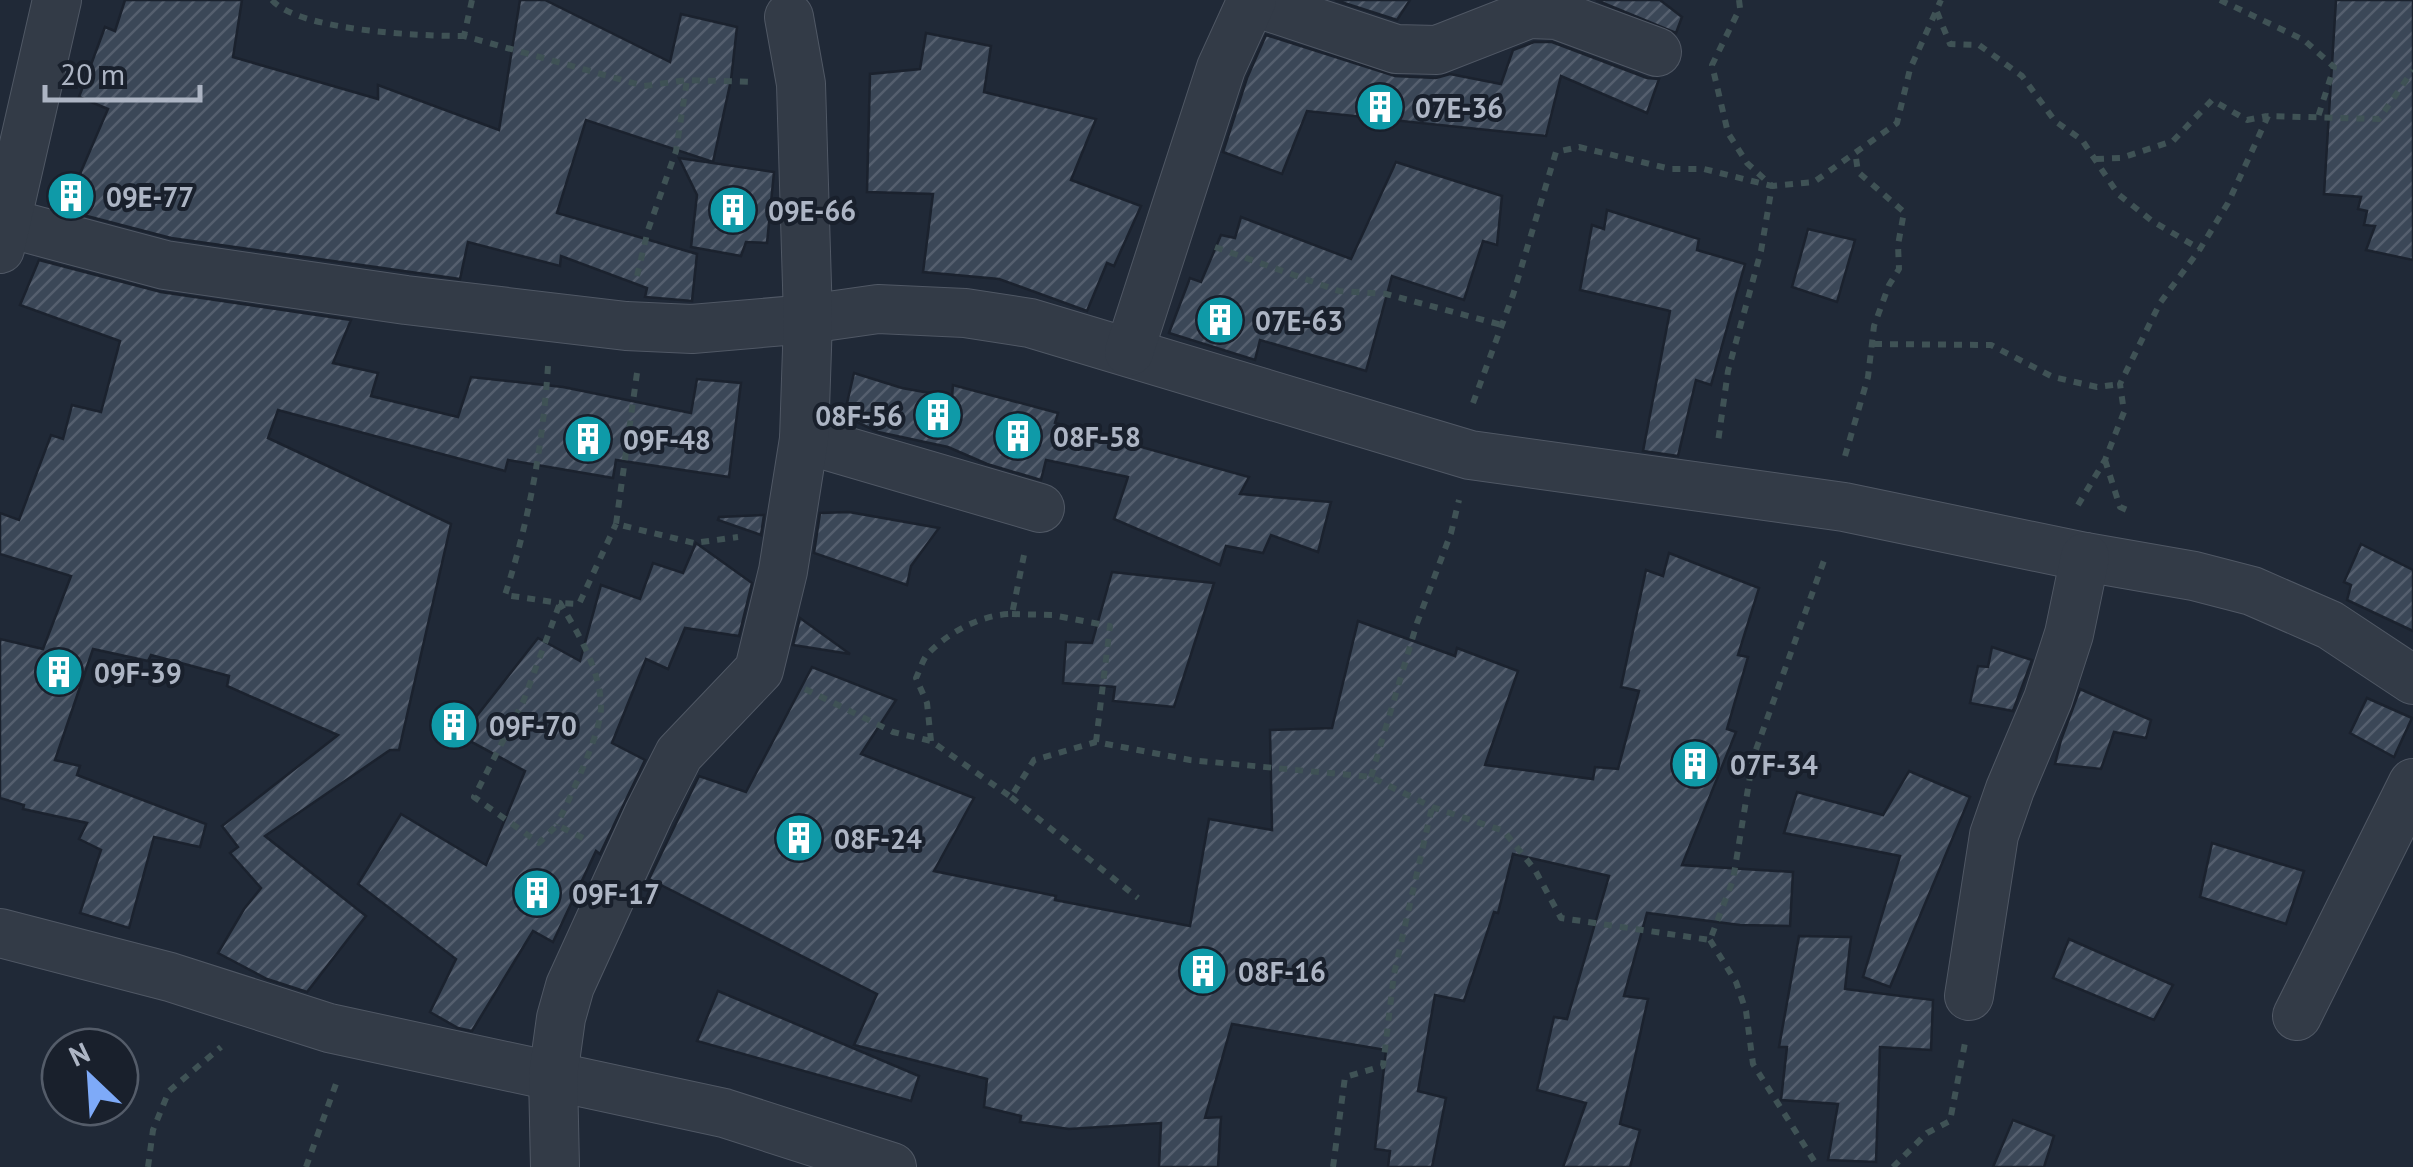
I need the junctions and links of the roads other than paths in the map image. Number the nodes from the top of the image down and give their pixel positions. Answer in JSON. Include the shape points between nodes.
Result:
{"nodes":[{"id":1,"x":57,"y":0,"type":"edge"},
{"id":2,"x":1251,"y":1,"type":"edge"},
{"id":3,"x":789,"y":17,"type":"dead end"},
{"id":4,"x":1657,"y":52,"type":"dead end"},
{"id":5,"x":2,"y":231,"type":"edge"},
{"id":6,"x":808,"y":320,"type":"junction"},
{"id":7,"x":1129,"y":352,"type":"junction"},
{"id":8,"x":804,"y":439,"type":"junction"},
{"id":9,"x":1040,"y":508,"type":"road end"},
{"id":10,"x":2069,"y":554,"type":"junction"},
{"id":11,"x":2413,"y":680,"type":"edge"},
{"id":12,"x":2413,"y":783,"type":"edge"},
{"id":13,"x":0,"y":933,"type":"edge"},
{"id":14,"x":1969,"y":996,"type":"road end"},
{"id":15,"x":2297,"y":1016,"type":"dead end"},
{"id":16,"x":553,"y":1076,"type":"junction"},
{"id":17,"x":555,"y":1167,"type":"edge"},
{"id":18,"x":892,"y":1167,"type":"edge"}],
"edges":[{"from":1,"to":5,"type":"street"},
{"from":2,"to":4,"type":"street","via":[[1396,49],[1438,50],[1529,14],[1558,14]]},
{"from":2,"to":7,"type":"street","via":[[1222,68]]},
{"from":3,"to":6,"type":"street","via":[[801,84]]},
{"from":5,"to":6,"type":"street","via":[[165,265],[550,318],[692,329]]},
{"from":6,"to":7,"type":"street","via":[[878,309],[965,312]]},
{"from":6,"to":8,"type":"street"},
{"from":7,"to":10,"type":"street","via":[[1452,450],[1836,506]]},
{"from":8,"to":9,"type":"street"},
{"from":8,"to":16,"type":"street","via":[[759,670],[680,754],[570,986]]},
{"from":10,"to":11,"type":"street","via":[[2252,591],[2330,625]]},
{"from":10,"to":14,"type":"street","via":[[2069,634],[1994,835]]},
{"from":12,"to":15,"type":"street"},
{"from":13,"to":16,"type":"street","via":[[358,1034]]},
{"from":16,"to":17,"type":"street"},
{"from":16,"to":18,"type":"street","via":[[724,1112]]}]}
